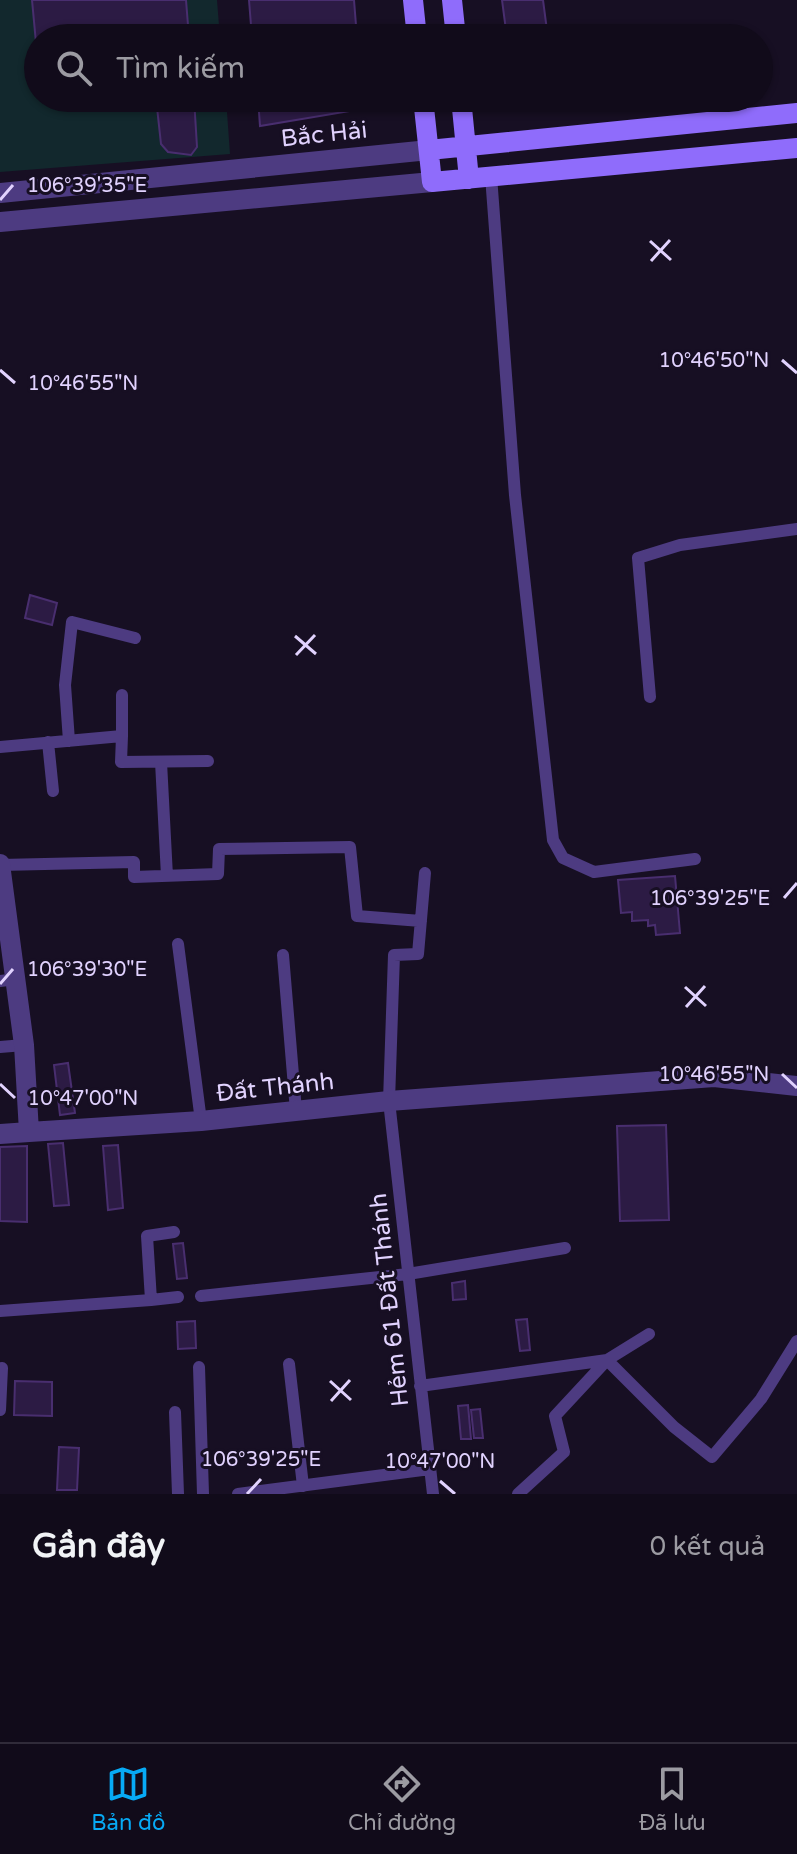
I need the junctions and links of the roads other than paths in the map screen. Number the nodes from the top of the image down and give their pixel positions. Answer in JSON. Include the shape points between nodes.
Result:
{"nodes":[{"id":1,"x":413,"y":0,"type":"edge"},
{"id":2,"x":452,"y":0,"type":"edge"},
{"id":3,"x":416,"y":24,"type":"edge"},
{"id":4,"x":455,"y":24,"type":"edge"},
{"id":5,"x":425,"y":112,"type":"edge"},
{"id":6,"x":462,"y":112,"type":"edge"},
{"id":7,"x":797,"y":113,"type":"edge"},
{"id":8,"x":466,"y":146,"type":"junction"},
{"id":9,"x":797,"y":148,"type":"edge"},
{"id":10,"x":429,"y":150,"type":"junction"},
{"id":11,"x":491,"y":176,"type":"junction"},
{"id":12,"x":469,"y":179,"type":"junction"},
{"id":13,"x":432,"y":182,"type":"junction"},
{"id":14,"x":0,"y":193,"type":"edge"},
{"id":15,"x":0,"y":222,"type":"edge"},
{"id":16,"x":797,"y":529,"type":"edge"},
{"id":17,"x":135,"y":638,"type":"dead end"},
{"id":18,"x":122,"y":695,"type":"dead end"},
{"id":19,"x":650,"y":697,"type":"dead end"},
{"id":20,"x":122,"y":736,"type":"junction"},
{"id":21,"x":69,"y":741,"type":"junction"},
{"id":22,"x":48,"y":742,"type":"junction"},
{"id":23,"x":0,"y":747,"type":"edge"},
{"id":24,"x":208,"y":761,"type":"dead end"},
{"id":25,"x":161,"y":762,"type":"junction"},
{"id":26,"x":53,"y":791,"type":"dead end"},
{"id":27,"x":695,"y":859,"type":"dead end"},
{"id":28,"x":0,"y":864,"type":"edge"},
{"id":29,"x":425,"y":873,"type":"dead end"},
{"id":30,"x":167,"y":876,"type":"junction"},
{"id":31,"x":421,"y":921,"type":"junction"},
{"id":32,"x":178,"y":944,"type":"dead end"},
{"id":33,"x":283,"y":955,"type":"dead end"},
{"id":34,"x":8,"y":980,"type":"edge"},
{"id":35,"x":24,"y":1045,"type":"junction"},
{"id":36,"x":0,"y":1047,"type":"edge"},
{"id":37,"x":797,"y":1086,"type":"edge"},
{"id":38,"x":389,"y":1101,"type":"junction"},
{"id":39,"x":296,"y":1111,"type":"junction"},
{"id":40,"x":201,"y":1121,"type":"junction"},
{"id":41,"x":29,"y":1132,"type":"junction"},
{"id":42,"x":0,"y":1134,"type":"edge"},
{"id":43,"x":174,"y":1232,"type":"dead end"},
{"id":44,"x":565,"y":1248,"type":"dead end"},
{"id":45,"x":408,"y":1274,"type":"junction"},
{"id":46,"x":201,"y":1296,"type":"dead end"},
{"id":47,"x":178,"y":1297,"type":"dead end"},
{"id":48,"x":151,"y":1300,"type":"junction"},
{"id":49,"x":0,"y":1311,"type":"edge"},
{"id":50,"x":649,"y":1334,"type":"dead end"},
{"id":51,"x":797,"y":1341,"type":"edge"},
{"id":52,"x":607,"y":1360,"type":"junction"},
{"id":53,"x":289,"y":1364,"type":"dead end"},
{"id":54,"x":199,"y":1367,"type":"dead end"},
{"id":55,"x":2,"y":1368,"type":"edge"},
{"id":56,"x":420,"y":1386,"type":"junction"},
{"id":57,"x":0,"y":1410,"type":"edge"},
{"id":58,"x":175,"y":1412,"type":"dead end"},
{"id":59,"x":430,"y":1469,"type":"junction"},
{"id":60,"x":303,"y":1486,"type":"junction"},
{"id":61,"x":263,"y":1492,"type":"edge"},
{"id":62,"x":519,"y":1493,"type":"edge"},
{"id":63,"x":178,"y":1494,"type":"edge"},
{"id":64,"x":203,"y":1494,"type":"edge"},
{"id":65,"x":238,"y":1494,"type":"edge"},
{"id":66,"x":433,"y":1494,"type":"edge"},
{"id":67,"x":505,"y":1494,"type":"edge"}],
"edges":[{"from":1,"to":3,"type":"main road"},
{"from":2,"to":4,"type":"main road"},
{"from":5,"to":10,"type":"main road"},
{"from":6,"to":8,"type":"main road"},
{"from":7,"to":8,"type":"main road","name":"Bắc Hải"},
{"from":8,"to":10,"type":"main road","name":"Bắc Hải"},
{"from":8,"to":12,"type":"main road"},
{"from":9,"to":11,"type":"main road"},
{"from":10,"to":13,"type":"main road"},
{"from":10,"to":14,"type":"street","name":"Bắc Hải"},
{"from":11,"to":12,"type":"main road"},
{"from":11,"to":27,"type":"lane","via":[[515,495],[553,840],[563,858],[594,872]]},
{"from":12,"to":13,"type":"main road"},
{"from":13,"to":15,"type":"street"},
{"from":16,"to":19,"type":"lane","via":[[680,545],[638,558]]},
{"from":17,"to":21,"type":"lane","via":[[72,622],[65,685]]},
{"from":18,"to":20,"type":"lane"},
{"from":20,"to":21,"type":"lane"},
{"from":20,"to":25,"type":"lane","via":[[121,762]]},
{"from":21,"to":22,"type":"lane"},
{"from":22,"to":23,"type":"lane"},
{"from":22,"to":26,"type":"lane"},
{"from":24,"to":25,"type":"lane"},
{"from":25,"to":30,"type":"lane"},
{"from":28,"to":30,"type":"lane","via":[[134,862],[134,877]]},
{"from":28,"to":34,"type":"street"},
{"from":29,"to":31,"type":"lane"},
{"from":30,"to":31,"type":"lane","via":[[218,874],[219,849],[350,847],[357,916]]},
{"from":31,"to":38,"type":"lane","name":"Hẻm 61 Đất Thánh","via":[[418,954],[394,955]]},
{"from":32,"to":40,"type":"lane"},
{"from":33,"to":39,"type":"lane"},
{"from":34,"to":35,"type":"street"},
{"from":35,"to":36,"type":"lane"},
{"from":35,"to":41,"type":"street"},
{"from":37,"to":38,"type":"street","name":"Đất Thánh","via":[[714,1077]]},
{"from":38,"to":39,"type":"street","name":"Đất Thánh"},
{"from":38,"to":45,"type":"lane","name":"Hẻm 61 Đất Thánh"},
{"from":39,"to":40,"type":"street","name":"Đất Thánh"},
{"from":40,"to":41,"type":"street","name":"Đất Thánh"},
{"from":41,"to":42,"type":"street","name":"Đất Thánh"},
{"from":43,"to":48,"type":"lane","via":[[147,1236]]},
{"from":44,"to":45,"type":"lane"},
{"from":45,"to":46,"type":"lane"},
{"from":45,"to":56,"type":"lane","name":"Hẻm 61 Đất Thánh"},
{"from":47,"to":48,"type":"lane"},
{"from":48,"to":49,"type":"lane"},
{"from":50,"to":52,"type":"lane"},
{"from":51,"to":52,"type":"lane","via":[[761,1399],[712,1457]]},
{"from":52,"to":56,"type":"lane"},
{"from":52,"to":62,"type":"lane","via":[[555,1416],[564,1452]]},
{"from":53,"to":60,"type":"lane"},
{"from":54,"to":64,"type":"lane"},
{"from":55,"to":57,"type":"lane"},
{"from":56,"to":59,"type":"lane","name":"Hẻm 61 Đất Thánh"},
{"from":58,"to":63,"type":"lane"},
{"from":59,"to":60,"type":"lane"},
{"from":59,"to":66,"type":"lane","name":"Hẻm 61 Đất Thánh"},
{"from":60,"to":61,"type":"lane"},
{"from":61,"to":65,"type":"lane"},
{"from":62,"to":67,"type":"lane"}]}
